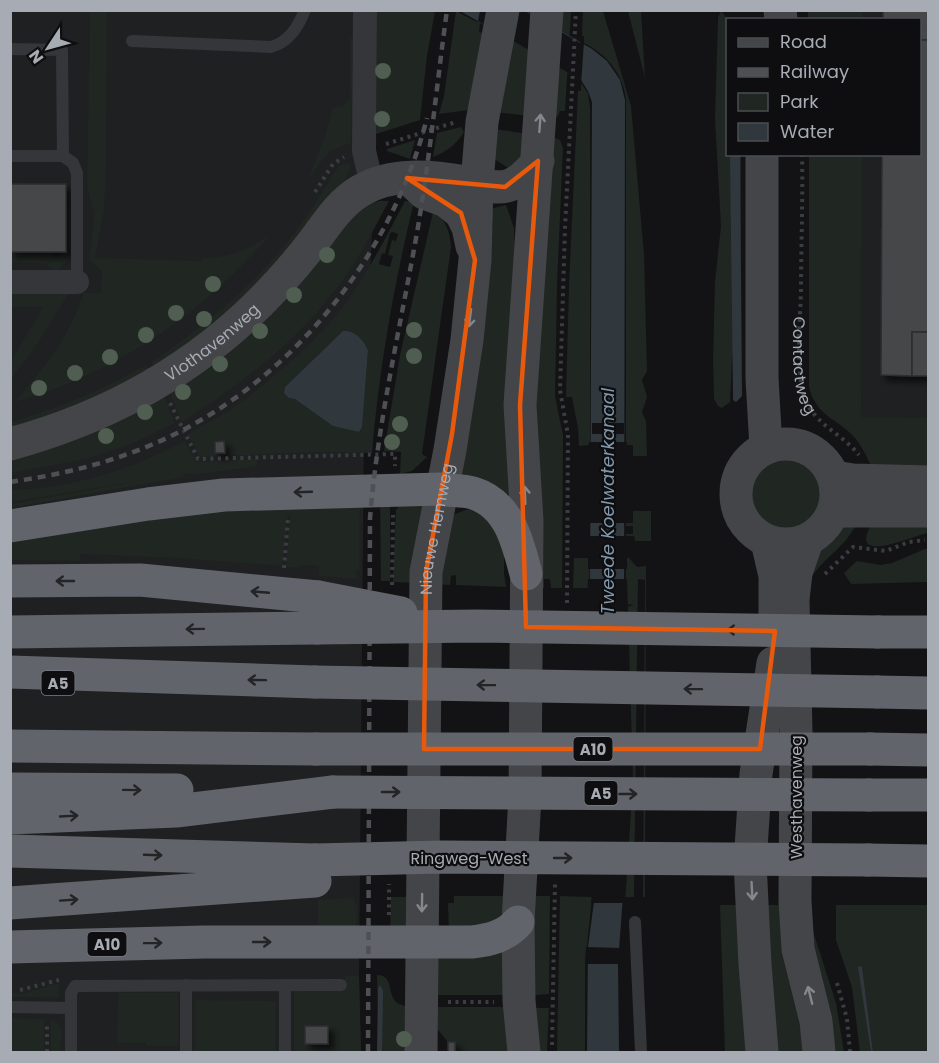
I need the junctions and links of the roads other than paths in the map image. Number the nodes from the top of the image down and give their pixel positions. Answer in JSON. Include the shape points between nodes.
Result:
{"nodes":[{"id":1,"x":305,"y":10,"type":"edge"},
{"id":2,"x":365,"y":10,"type":"edge"},
{"id":3,"x":547,"y":17,"type":"edge"},
{"id":4,"x":500,"y":21,"type":"edge"},
{"id":5,"x":132,"y":42,"type":"dead end"},
{"id":6,"x":10,"y":49,"type":"edge"},
{"id":7,"x":10,"y":156,"type":"edge"},
{"id":8,"x":63,"y":156,"type":"junction"},
{"id":9,"x":762,"y":156,"type":"edge"},
{"id":10,"x":781,"y":156,"type":"edge"},
{"id":11,"x":538,"y":161,"type":"junction"},
{"id":12,"x":407,"y":178,"type":"junction"},
{"id":13,"x":374,"y":184,"type":"junction"},
{"id":14,"x":491,"y":185,"type":"junction"},
{"id":15,"x":476,"y":260,"type":"junction"},
{"id":16,"x":10,"y":282,"type":"edge"},
{"id":17,"x":77,"y":282,"type":"joint"},
{"id":18,"x":528,"y":286,"type":"junction"},
{"id":19,"x":10,"y":444,"type":"edge"},
{"id":20,"x":778,"y":446,"type":"junction"},
{"id":21,"x":834,"y":477,"type":"junction"},
{"id":22,"x":928,"y":482,"type":"edge"},
{"id":23,"x":441,"y":489,"type":"junction"},
{"id":24,"x":867,"y":496,"type":"junction"},
{"id":25,"x":834,"y":511,"type":"junction"},
{"id":26,"x":928,"y":511,"type":"edge"},
{"id":27,"x":10,"y":526,"type":"edge"},
{"id":28,"x":767,"y":541,"type":"junction"},
{"id":29,"x":807,"y":541,"type":"junction"},
{"id":30,"x":526,"y":574,"type":"junction"},
{"id":31,"x":10,"y":581,"type":"edge"},
{"id":32,"x":317,"y":613,"type":"junction"},
{"id":33,"x":10,"y":632,"type":"edge"},
{"id":34,"x":928,"y":632,"type":"edge"},
{"id":35,"x":10,"y":672,"type":"edge"},
{"id":36,"x":106,"y":676,"type":"junction"},
{"id":37,"x":10,"y":690,"type":"edge"},
{"id":38,"x":928,"y":693,"type":"edge"},
{"id":39,"x":10,"y":746,"type":"edge"},
{"id":40,"x":928,"y":750,"type":"edge"},
{"id":41,"x":10,"y":789,"type":"edge"},
{"id":42,"x":333,"y":792,"type":"junction"},
{"id":43,"x":928,"y":795,"type":"edge"},
{"id":44,"x":10,"y":818,"type":"edge"},
{"id":45,"x":10,"y":851,"type":"edge"},
{"id":46,"x":928,"y":861,"type":"edge"},
{"id":47,"x":315,"y":871,"type":"junction"},
{"id":48,"x":10,"y":903,"type":"edge"},
{"id":49,"x":518,"y":922,"type":"junction"},
{"id":50,"x":635,"y":922,"type":"dead end"},
{"id":51,"x":422,"y":942,"type":"junction"},
{"id":52,"x":10,"y":947,"type":"edge"},
{"id":53,"x":285,"y":985,"type":"junction"},
{"id":54,"x":341,"y":985,"type":"dead end"},
{"id":55,"x":186,"y":986,"type":"junction"},
{"id":56,"x":10,"y":1007,"type":"edge"},
{"id":57,"x":71,"y":1008,"type":"junction"},
{"id":58,"x":424,"y":1029,"type":"edge"},
{"id":59,"x":70,"y":1053,"type":"edge"},
{"id":60,"x":186,"y":1053,"type":"edge"},
{"id":61,"x":285,"y":1053,"type":"edge"},
{"id":62,"x":524,"y":1053,"type":"edge"},
{"id":63,"x":641,"y":1053,"type":"edge"},
{"id":64,"x":762,"y":1053,"type":"edge"},
{"id":65,"x":819,"y":1053,"type":"edge"}],
"edges":[{"from":1,"to":5,"type":"lane","via":[[293,32],[271,47]]},
{"from":2,"to":13,"type":"street","via":[[364,151]]},
{"from":11,"to":3,"type":"main road","one_way":true},
{"from":4,"to":14,"type":"main road","name":"Nieuwe Hemweg","via":[[482,122]]},
{"from":6,"to":8,"type":"lane","via":[[62,50]]},
{"from":7,"to":8,"type":"lane"},
{"from":8,"to":17,"type":"lane","via":[[73,163],[77,173]]},
{"from":9,"to":20,"type":"main road","via":[[762,378]]},
{"from":10,"to":20,"type":"main road","name":"Contactweg","via":[[784,419]]},
{"from":11,"to":14,"type":"main road","via":[[520,180]]},
{"from":11,"to":18,"type":"main road"},
{"from":12,"to":13,"type":"main road","name":"Vlothavenweg"},
{"from":12,"to":14,"type":"main road","name":"Vlothavenweg","via":[[445,178]]},
{"from":12,"to":15,"type":"main road","via":[[424,193],[446,201],[461,213]]},
{"from":13,"to":19,"type":"main road","name":"Vlothavenweg","via":[[340,206],[285,276],[233,329],[193,359],[129,399],[81,422]]},
{"from":14,"to":15,"type":"main road","name":"Nieuwe Hemweg"},
{"from":14,"to":18,"type":"main road","via":[[520,208]]},
{"from":15,"to":23,"type":"main road","name":"Nieuwe Hemweg","one_way":true,"via":[[467,340]]},
{"from":16,"to":17,"type":"street"},
{"from":30,"to":18,"type":"main road","one_way":true,"via":[[520,405]]},
{"from":20,"to":21,"type":"main road","via":[[802,446],[822,458]]},
{"from":20,"to":28,"type":"main road","via":[[755,455],[738,482],[739,513],[746,525]]},
{"from":21,"to":24,"type":"main road"},
{"from":21,"to":25,"type":"main road"},
{"from":22,"to":24,"type":"main road"},
{"from":23,"to":27,"type":"highway","one_way":true,"via":[[224,495]]},
{"from":23,"to":30,"type":"highway","via":[[471,493],[494,504],[509,523]]},
{"from":23,"to":51,"type":"main road","name":"Nieuwe Hemweg","one_way":true,"via":[[426,572]]},
{"from":24,"to":25,"type":"main road"},
{"from":24,"to":26,"type":"main road"},
{"from":25,"to":29,"type":"main road","via":[[823,528]]},
{"from":28,"to":29,"type":"main road","via":[[780,545]]},
{"from":28,"to":64,"type":"main road","name":"Westhavenweg","one_way":true,"via":[[775,576],[773,672],[756,774],[750,862]]},
{"from":65,"to":29,"type":"main road","name":"Westhavenweg","one_way":true,"via":[[816,1021],[798,949],[795,901],[793,599],[796,573]]},
{"from":30,"to":49,"type":"main road","via":[[525,796]]},
{"from":32,"to":31,"type":"highway","one_way":true,"via":[[140,580]]},
{"from":32,"to":33,"type":"highway","one_way":true},
{"from":34,"to":32,"type":"highway","one_way":true,"bridge":true,"via":[[477,627]]},
{"from":35,"to":36,"type":"highway","number":"A5"},
{"from":36,"to":37,"type":"highway","number":"A5"},
{"from":38,"to":36,"type":"highway","number":"A5","one_way":true,"bridge":true},
{"from":39,"to":40,"type":"highway","number":"A10","bridge":true},
{"from":41,"to":42,"type":"highway","number":"A5","one_way":true},
{"from":42,"to":43,"type":"highway","number":"A5","one_way":true,"bridge":true},
{"from":44,"to":42,"type":"highway","number":"A5","one_way":true,"via":[[177,811]]},
{"from":45,"to":47,"type":"highway","name":"Ringweg-West","one_way":true},
{"from":47,"to":46,"type":"highway","name":"Ringweg-West","one_way":true,"bridge":true,"via":[[442,857]]},
{"from":48,"to":47,"type":"highway","one_way":true},
{"from":49,"to":51,"type":"highway","number":"A10","via":[[488,940]]},
{"from":49,"to":62,"type":"main road"},
{"from":50,"to":63,"type":"lane"},
{"from":52,"to":51,"type":"highway","number":"A10","one_way":true},
{"from":51,"to":58,"type":"main road","name":"Nieuwe Hemweg"},
{"from":53,"to":54,"type":"lane"},
{"from":53,"to":55,"type":"lane"},
{"from":53,"to":61,"type":"lane"},
{"from":55,"to":57,"type":"lane","via":[[75,986]]},
{"from":55,"to":60,"type":"lane"},
{"from":56,"to":57,"type":"lane"},
{"from":57,"to":59,"type":"lane"}]}
